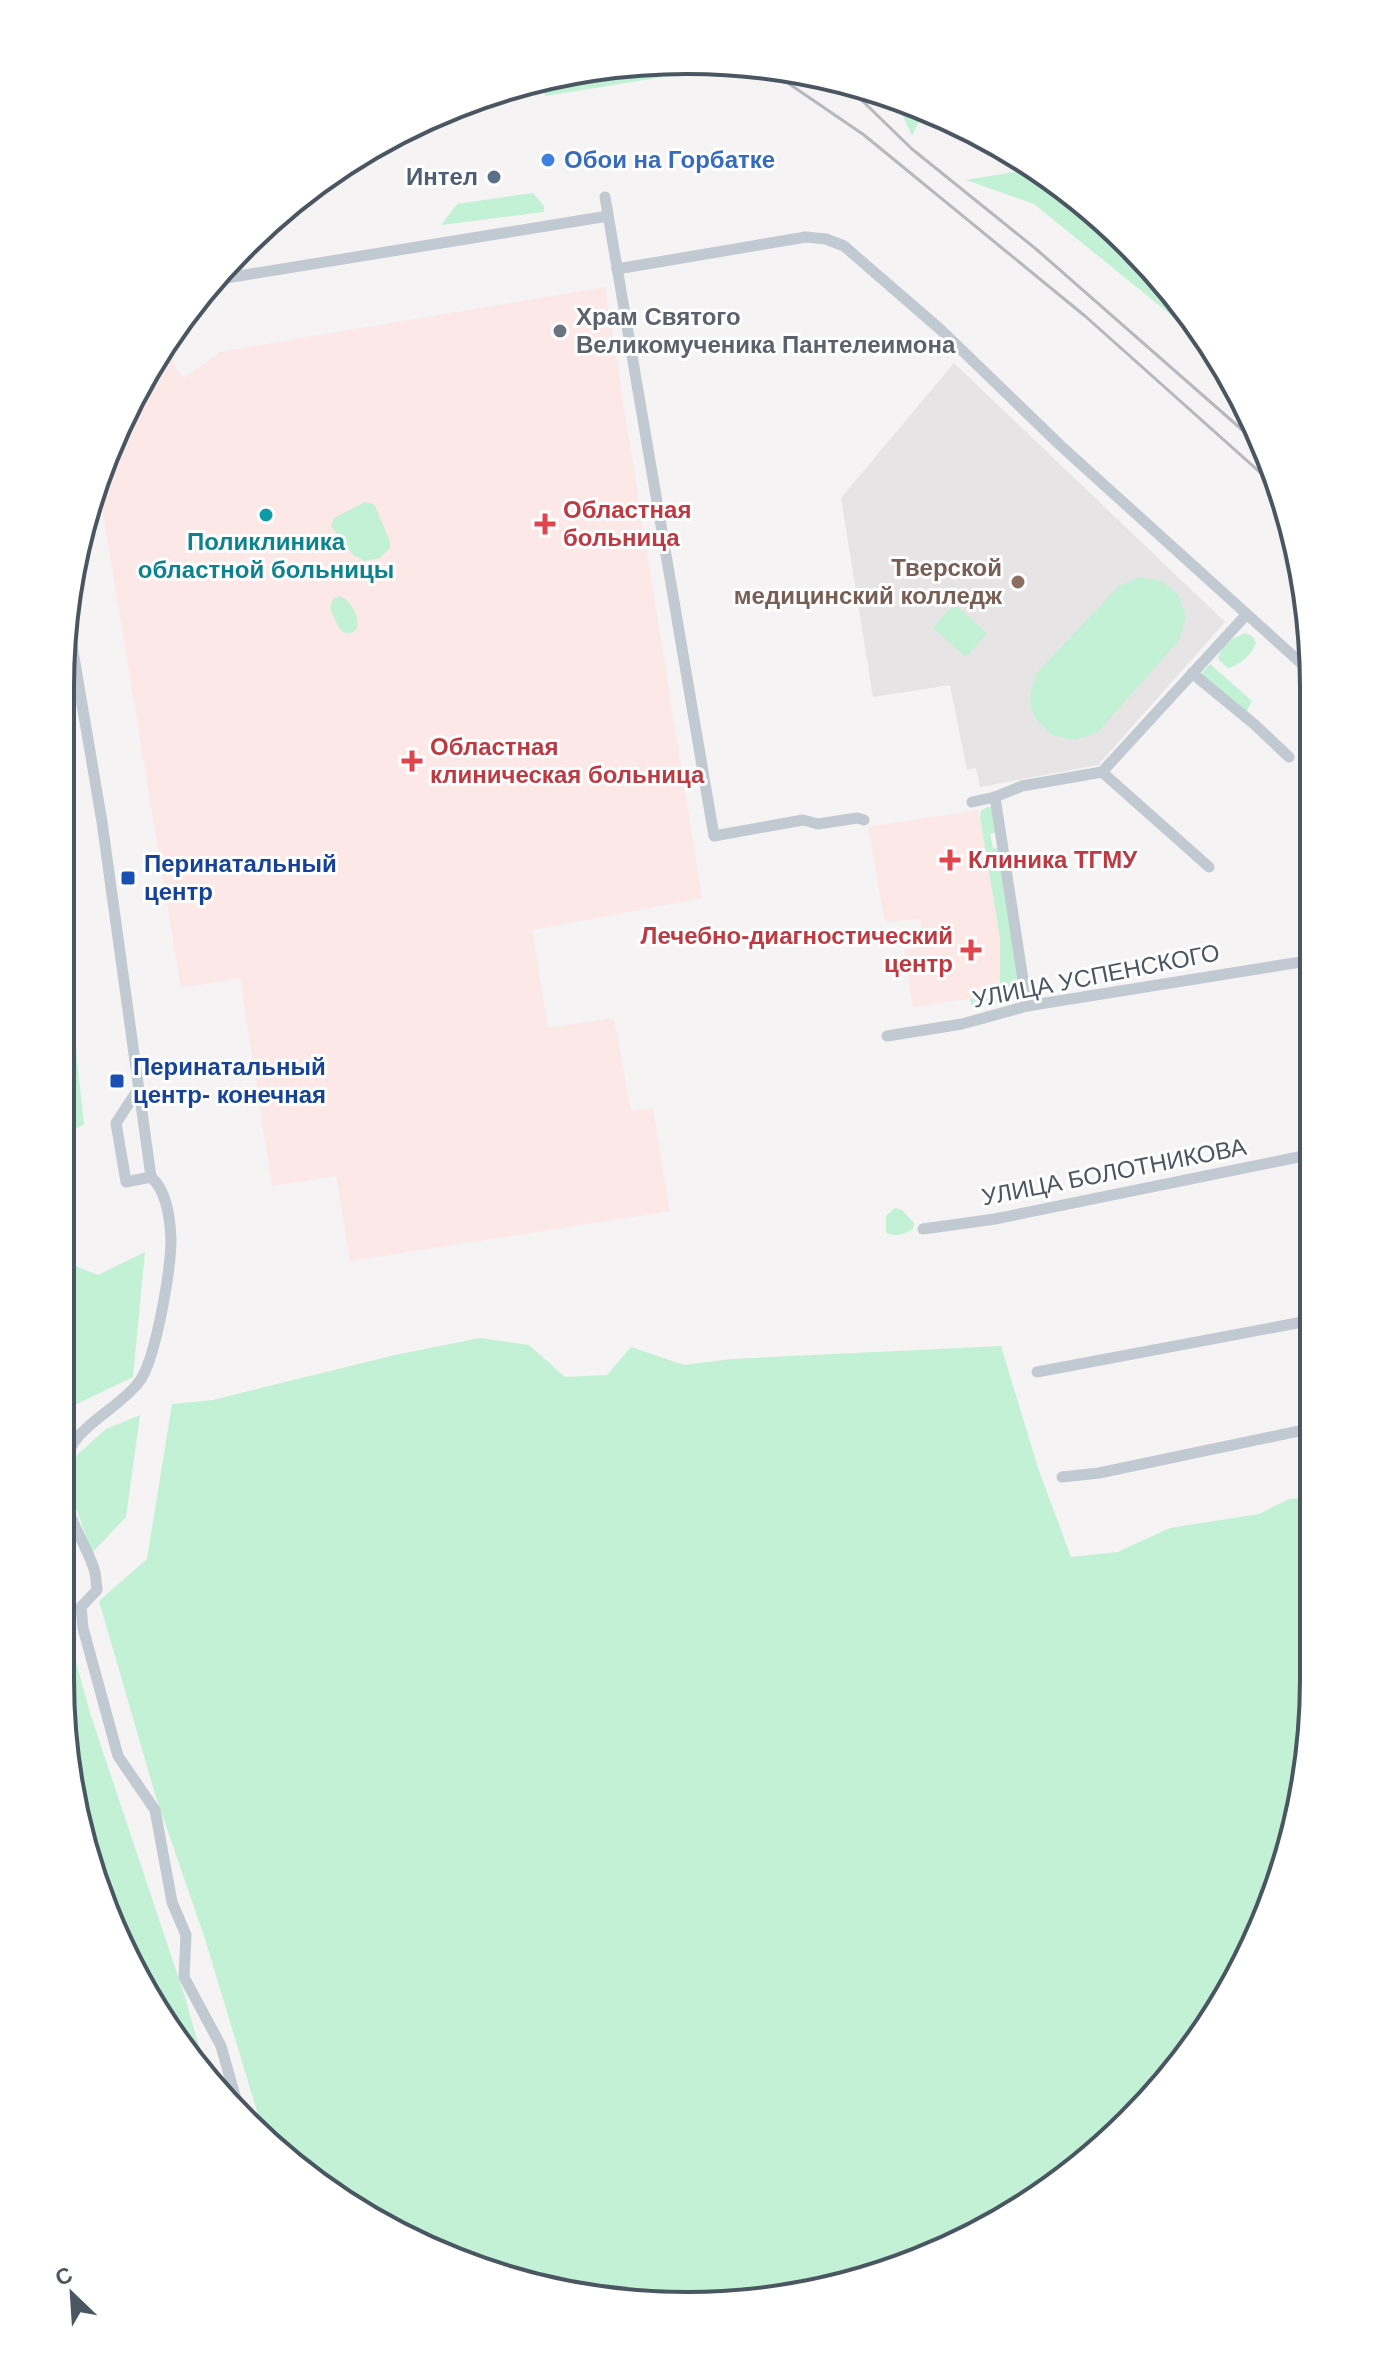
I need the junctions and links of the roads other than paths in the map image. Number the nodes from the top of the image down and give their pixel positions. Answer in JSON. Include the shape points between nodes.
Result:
{"nodes":[{"id":1,"x":605,"y":197,"type":"dead end"},
{"id":2,"x":608,"y":216,"type":"junction"},
{"id":3,"x":617,"y":269,"type":"junction"},
{"id":4,"x":232,"y":277,"type":"edge"},
{"id":5,"x":1246,"y":615,"type":"junction"},
{"id":6,"x":75,"y":661,"type":"edge"},
{"id":7,"x":1299,"y":662,"type":"edge"},
{"id":8,"x":1192,"y":673,"type":"junction"},
{"id":9,"x":1289,"y":757,"type":"dead end"},
{"id":10,"x":1102,"y":772,"type":"junction"},
{"id":11,"x":995,"y":797,"type":"junction"},
{"id":12,"x":972,"y":802,"type":"dead end"},
{"id":13,"x":864,"y":820,"type":"dead end"},
{"id":14,"x":1209,"y":867,"type":"dead end"},
{"id":15,"x":1300,"y":962,"type":"edge"},
{"id":16,"x":1027,"y":1006,"type":"junction"},
{"id":17,"x":887,"y":1036,"type":"dead end"},
{"id":18,"x":139,"y":1088,"type":"junction"},
{"id":19,"x":1300,"y":1157,"type":"edge"},
{"id":20,"x":151,"y":1177,"type":"junction"},
{"id":21,"x":923,"y":1229,"type":"dead end"},
{"id":22,"x":1300,"y":1322,"type":"edge"},
{"id":23,"x":1037,"y":1372,"type":"dead end"},
{"id":24,"x":1300,"y":1431,"type":"edge"},
{"id":25,"x":74,"y":1443,"type":"edge"},
{"id":26,"x":1062,"y":1477,"type":"dead end"},
{"id":27,"x":74,"y":1526,"type":"edge"},
{"id":28,"x":234,"y":2091,"type":"edge"}],
"edges":[{"from":1,"to":2,"type":"street"},
{"from":2,"to":3,"type":"street"},
{"from":2,"to":4,"type":"street"},
{"from":3,"to":5,"type":"street","via":[[806,237],[844,246]]},
{"from":3,"to":13,"type":"street","via":[[714,836],[803,820]]},
{"from":5,"to":7,"type":"street"},
{"from":5,"to":8,"type":"street"},
{"from":6,"to":18,"type":"street"},
{"from":8,"to":9,"type":"street"},
{"from":8,"to":10,"type":"street"},
{"from":10,"to":11,"type":"street","via":[[1022,786]]},
{"from":10,"to":14,"type":"street"},
{"from":11,"to":12,"type":"street"},
{"from":11,"to":16,"type":"street"},
{"from":15,"to":16,"type":"street","name":"УЛИЦА УСПЕНСКОГО"},
{"from":16,"to":17,"type":"street","name":"УЛИЦА УСПЕНСКОГО"},
{"from":18,"to":20,"type":"street"},
{"from":18,"to":20,"type":"street","via":[[116,1123],[126,1182]]},
{"from":19,"to":21,"type":"street","name":"УЛИЦА БОЛОТНИКОВА"},
{"from":20,"to":25,"type":"street","via":[[160,1185],[171,1239],[152,1354],[140,1381]]},
{"from":22,"to":23,"type":"street"},
{"from":24,"to":26,"type":"street"},
{"from":27,"to":28,"type":"street","via":[[94,1567],[97,1590],[81,1607],[83,1628],[114,1742],[155,1810],[172,1902],[186,1935],[184,1977],[221,2046]]}]}
